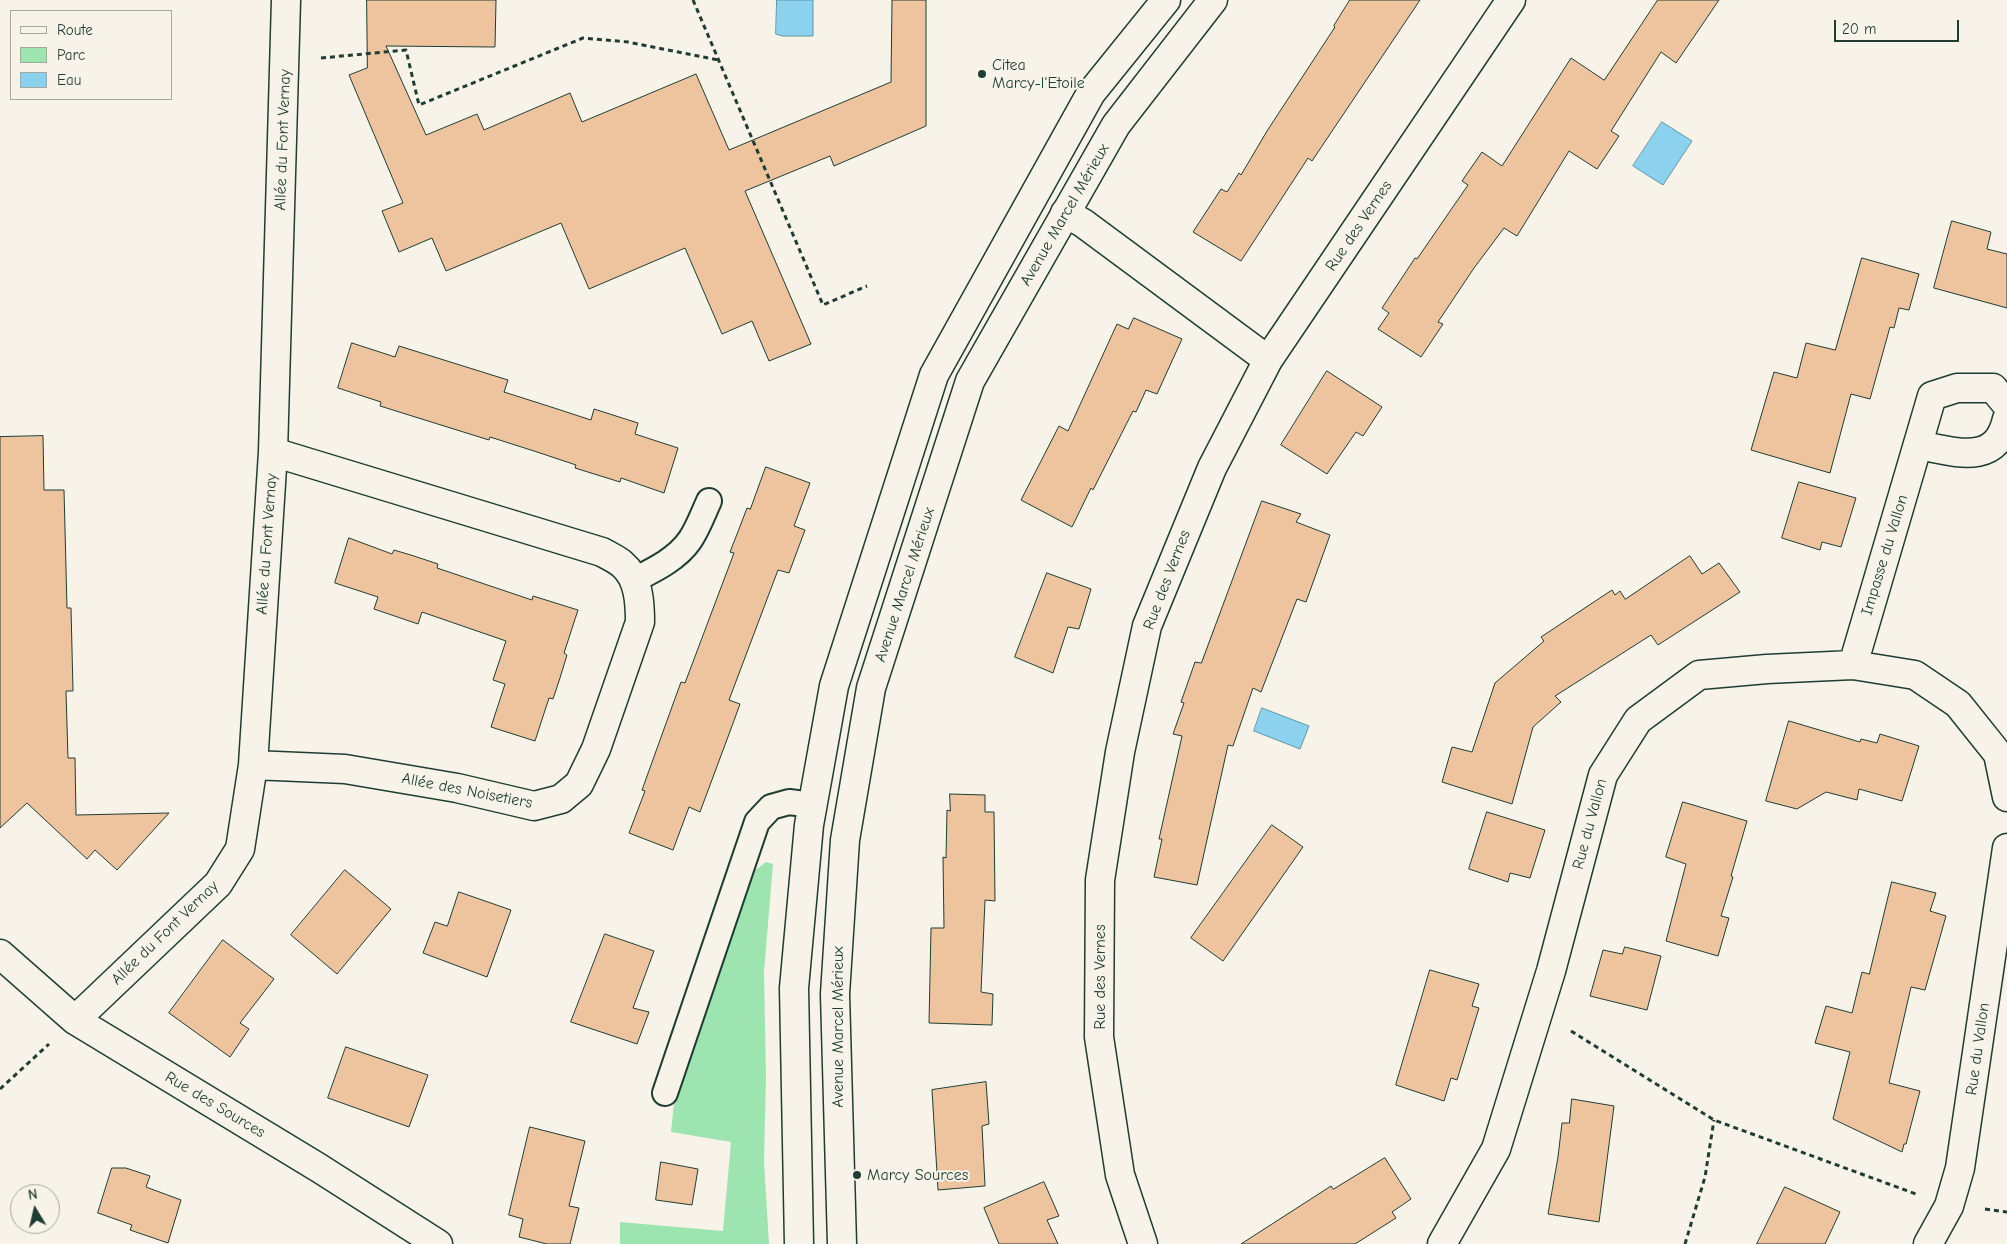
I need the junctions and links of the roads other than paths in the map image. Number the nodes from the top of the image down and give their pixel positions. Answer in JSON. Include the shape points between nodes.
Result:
{"nodes":[{"id":1,"x":286,"y":0,"type":"edge"},
{"id":2,"x":1166,"y":0,"type":"edge"},
{"id":3,"x":1213,"y":0,"type":"edge"},
{"id":4,"x":1511,"y":0,"type":"edge"},
{"id":5,"x":1065,"y":213,"type":"junction"},
{"id":6,"x":1268,"y":360,"type":"junction"},
{"id":7,"x":2007,"y":405,"type":"edge"},
{"id":8,"x":2007,"y":419,"type":"edge"},
{"id":9,"x":1918,"y":445,"type":"junction"},
{"id":10,"x":273,"y":452,"type":"junction"},
{"id":11,"x":709,"y":501,"type":"dead end"},
{"id":12,"x":634,"y":580,"type":"junction"},
{"id":13,"x":1853,"y":665,"type":"junction"},
{"id":14,"x":253,"y":765,"type":"junction"},
{"id":15,"x":2007,"y":797,"type":"edge"},
{"id":16,"x":813,"y":805,"type":"junction"},
{"id":17,"x":2007,"y":848,"type":"edge"},
{"id":18,"x":0,"y":954,"type":"edge"},
{"id":19,"x":75,"y":1020,"type":"junction"},
{"id":20,"x":665,"y":1093,"type":"dead end"},
{"id":21,"x":438,"y":1244,"type":"edge"},
{"id":22,"x":799,"y":1244,"type":"edge"},
{"id":23,"x":842,"y":1244,"type":"edge"},
{"id":24,"x":1143,"y":1244,"type":"edge"},
{"id":25,"x":1442,"y":1244,"type":"edge"},
{"id":26,"x":1928,"y":1244,"type":"edge"}],
"edges":[{"from":1,"to":10,"type":"street","name":"Allée du Font Vernay"},
{"from":2,"to":16,"type":"street","via":[[1091,94],[934,376],[834,686]]},
{"from":3,"to":5,"type":"street","name":"Avenue Marcel Mérieux","via":[[1116,124]]},
{"from":4,"to":6,"type":"street","name":"Rue des Vernes"},
{"from":5,"to":6,"type":"street"},
{"from":5,"to":23,"type":"street","name":"Avenue Marcel Mérieux","via":[[970,381],[871,688],[845,840],[835,994]]},
{"from":6,"to":24,"type":"street","name":"Rue des Vernes","via":[[1212,468],[1147,626],[1120,752],[1100,880],[1100,1037],[1120,1175]]},
{"from":7,"to":9,"type":"street","name":"Impasse du Vallon","via":[[1993,388],[1957,388],[1932,396]]},
{"from":8,"to":9,"type":"street","via":[[2004,431],[1991,447],[1971,454]]},
{"from":9,"to":13,"type":"street","name":"Impasse du Vallon"},
{"from":10,"to":12,"type":"street","name":"Allée des Noisetiers","via":[[602,552],[624,565]]},
{"from":10,"to":14,"type":"street","name":"Allée du Font Vernay"},
{"from":11,"to":12,"type":"lane","via":[[691,539],[681,550]]},
{"from":12,"to":14,"type":"street","name":"Allée des Noisetiers","via":[[640,622],[596,750],[579,784],[561,798],[534,806],[457,788],[345,769]]},
{"from":13,"to":15,"type":"street","name":"Rue du Vallon","via":[[1915,675],[1958,704],[1998,754]]},
{"from":13,"to":25,"type":"street","name":"Rue du Vallon","via":[[1699,675],[1638,720],[1603,775],[1551,971],[1496,1149]]},
{"from":14,"to":19,"type":"street","name":"Allée du Font Vernay","via":[[240,849],[218,884]]},
{"from":16,"to":20,"type":"lane","via":[[789,802],[771,807],[757,822]]},
{"from":16,"to":22,"type":"street","via":[[794,988]]},
{"from":17,"to":26,"type":"street","name":"Rue du Vallon","via":[[1960,1168],[1949,1206]]},
{"from":18,"to":19,"type":"street","name":"Rue des Sources"},
{"from":19,"to":21,"type":"street","name":"Rue des Sources"}]}
